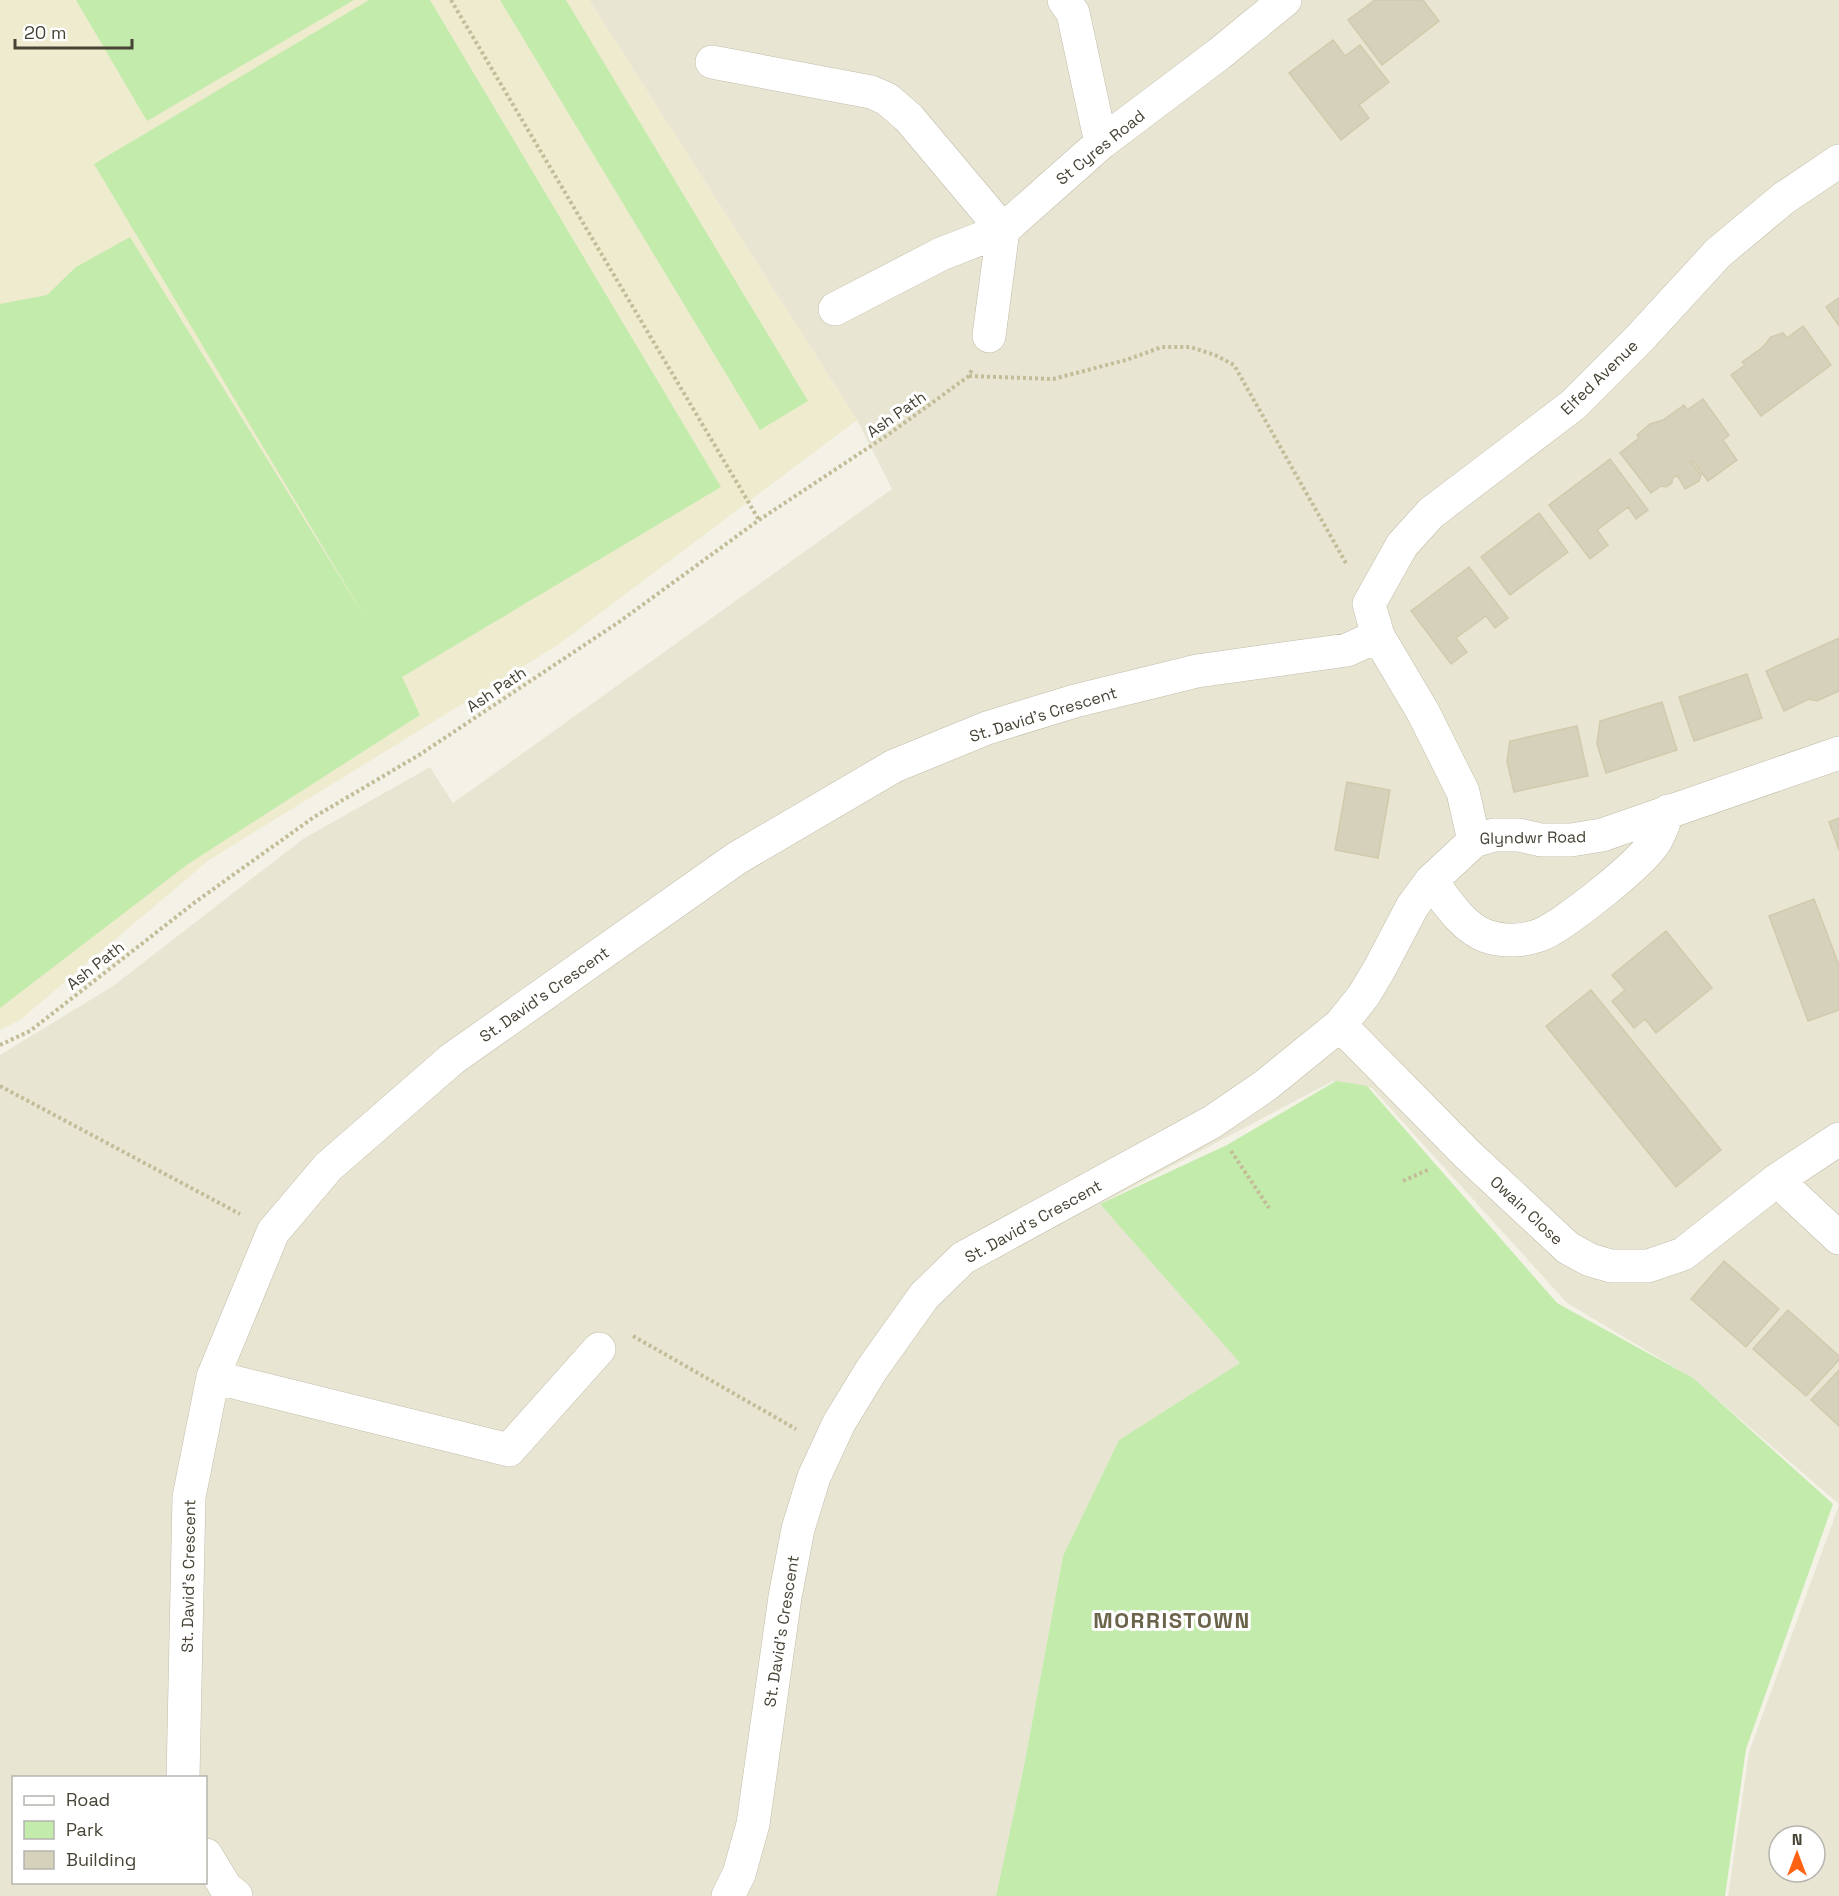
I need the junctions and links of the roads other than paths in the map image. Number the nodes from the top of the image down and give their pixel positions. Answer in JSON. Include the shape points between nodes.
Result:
{"nodes":[{"id":1,"x":1065,"y":0,"type":"edge"},
{"id":2,"x":1285,"y":0,"type":"edge"},
{"id":3,"x":712,"y":62,"type":"dead end"},
{"id":4,"x":1101,"y":143,"type":"junction"},
{"id":5,"x":1839,"y":161,"type":"edge"},
{"id":6,"x":1003,"y":230,"type":"junction"},
{"id":7,"x":836,"y":309,"type":"dead end"},
{"id":8,"x":989,"y":336,"type":"road end"},
{"id":9,"x":1378,"y":636,"type":"junction"},
{"id":10,"x":1839,"y":753,"type":"edge"},
{"id":11,"x":1668,"y":811,"type":"junction"},
{"id":12,"x":1474,"y":841,"type":"junction"},
{"id":13,"x":1431,"y":881,"type":"junction"},
{"id":14,"x":1340,"y":1025,"type":"junction"},
{"id":15,"x":1839,"y":1139,"type":"edge"},
{"id":16,"x":1777,"y":1180,"type":"junction"},
{"id":17,"x":1839,"y":1238,"type":"edge"},
{"id":18,"x":599,"y":1348,"type":"road end"},
{"id":19,"x":213,"y":1377,"type":"junction"},
{"id":20,"x":183,"y":1776,"type":"edge"},
{"id":21,"x":207,"y":1857,"type":"edge"},
{"id":22,"x":236,"y":1896,"type":"edge"},
{"id":23,"x":728,"y":1896,"type":"edge"}],
"edges":[{"from":1,"to":4,"type":"street","via":[[1073,13]]},
{"from":2,"to":4,"type":"street","name":"St Cyres Road"},
{"from":3,"to":6,"type":"street","via":[[871,92],[887,99],[909,118]]},
{"from":4,"to":6,"type":"street","name":"St Cyres Road"},
{"from":5,"to":9,"type":"street","name":"Elfed Avenue","via":[[1784,198],[1718,253],[1573,405],[1431,513],[1402,545],[1369,604]]},
{"from":6,"to":7,"type":"street","via":[[941,254]]},
{"from":6,"to":8,"type":"street"},
{"from":9,"to":12,"type":"street","name":"Glyndwr Road","via":[[1423,712],[1463,792]]},
{"from":9,"to":19,"type":"street","name":"St. David's Crescent","via":[[1347,650],[1197,671],[1075,701],[987,728],[894,766],[737,858],[452,1059],[328,1167],[273,1232]]},
{"from":10,"to":11,"type":"street","name":"Glyndwr Road"},
{"from":11,"to":12,"type":"street","name":"Glyndwr Road","via":[[1602,835],[1571,840],[1518,835]]},
{"from":11,"to":13,"type":"street","via":[[1645,856],[1562,923],[1541,934],[1505,940],[1484,935],[1467,924]]},
{"from":12,"to":13,"type":"street","name":"St. David's Crescent"},
{"from":13,"to":14,"type":"street","name":"St. David's Crescent","via":[[1412,907],[1364,995]]},
{"from":14,"to":16,"type":"street","name":"Owain Close","via":[[1500,1185],[1568,1248],[1590,1260],[1611,1266],[1648,1266],[1683,1254]]},
{"from":14,"to":23,"type":"street","name":"St. David's Crescent","via":[[1266,1085],[1212,1122],[963,1258],[924,1296],[872,1369],[839,1423],[814,1477],[798,1529],[753,1824],[739,1874]]},
{"from":15,"to":16,"type":"street","name":"Owain Close"},
{"from":16,"to":17,"type":"street"},
{"from":18,"to":19,"type":"street","via":[[509,1450]]},
{"from":19,"to":20,"type":"street","name":"St. David's Crescent","via":[[189,1497]]},
{"from":21,"to":22,"type":"street","via":[[225,1888]]}]}
